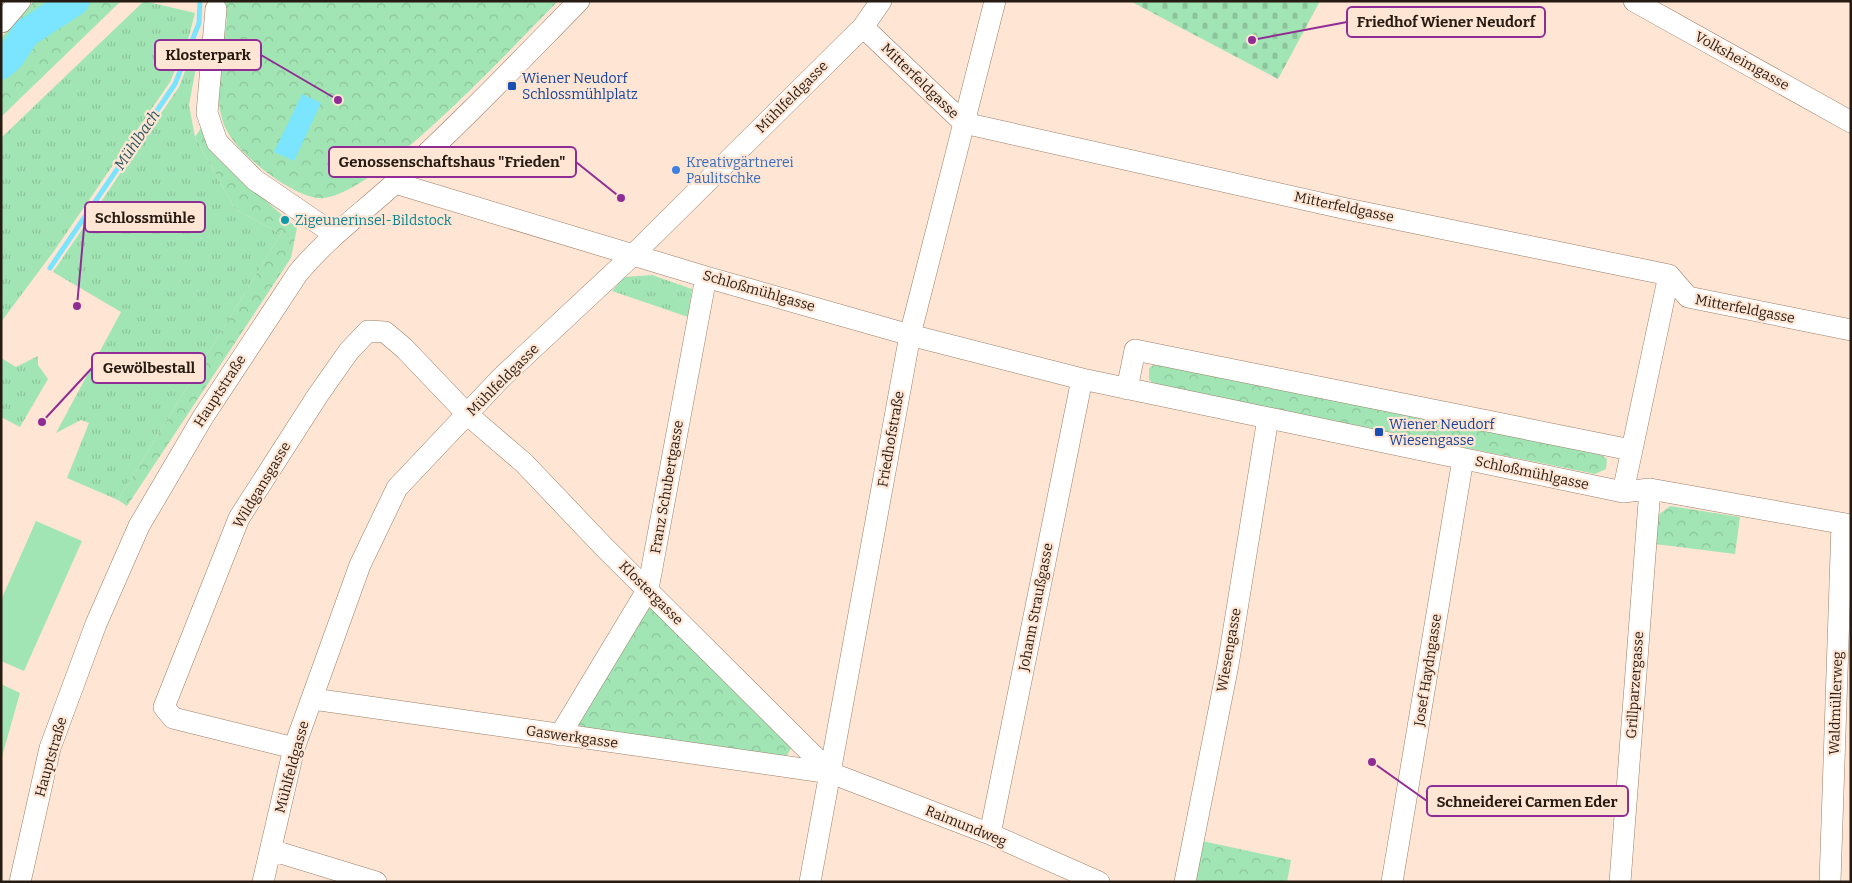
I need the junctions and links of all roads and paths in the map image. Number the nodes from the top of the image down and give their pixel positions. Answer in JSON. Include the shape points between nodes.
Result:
{"nodes":[{"id":1,"x":20,"y":1,"type":"edge"},
{"id":2,"x":580,"y":1,"type":"edge"},
{"id":3,"x":881,"y":1,"type":"edge"},
{"id":4,"x":995,"y":1,"type":"edge"},
{"id":5,"x":1634,"y":1,"type":"edge"},
{"id":6,"x":216,"y":9,"type":"dead end"},
{"id":7,"x":2,"y":22,"type":"edge"},
{"id":8,"x":863,"y":27,"type":"junction"},
{"id":9,"x":1851,"y":122,"type":"edge"},
{"id":10,"x":964,"y":123,"type":"junction"},
{"id":11,"x":395,"y":183,"type":"junction"},
{"id":12,"x":334,"y":234,"type":"junction"},
{"id":13,"x":634,"y":254,"type":"junction"},
{"id":14,"x":1669,"y":275,"type":"junction"},
{"id":15,"x":706,"y":277,"type":"junction"},
{"id":16,"x":1851,"y":330,"type":"edge"},
{"id":17,"x":910,"y":335,"type":"junction"},
{"id":18,"x":1082,"y":379,"type":"junction"},
{"id":19,"x":1127,"y":389,"type":"junction"},
{"id":20,"x":468,"y":415,"type":"junction"},
{"id":21,"x":1268,"y":418,"type":"junction"},
{"id":22,"x":1631,"y":450,"type":"junction"},
{"id":23,"x":1463,"y":459,"type":"junction"},
{"id":24,"x":1650,"y":488,"type":"junction"},
{"id":25,"x":1624,"y":492,"type":"junction"},
{"id":26,"x":1846,"y":524,"type":"edge"},
{"id":27,"x":648,"y":589,"type":"junction"},
{"id":28,"x":312,"y":699,"type":"junction"},
{"id":29,"x":560,"y":735,"type":"junction"},
{"id":30,"x":294,"y":748,"type":"junction"},
{"id":31,"x":831,"y":773,"type":"junction"},
{"id":32,"x":990,"y":834,"type":"junction"},
{"id":33,"x":271,"y":850,"type":"junction"},
{"id":34,"x":20,"y":882,"type":"edge"},
{"id":35,"x":263,"y":882,"type":"edge"},
{"id":36,"x":376,"y":882,"type":"edge"},
{"id":37,"x":810,"y":882,"type":"edge"},
{"id":38,"x":1099,"y":882,"type":"edge"},
{"id":39,"x":1185,"y":882,"type":"edge"},
{"id":40,"x":1392,"y":882,"type":"edge"},
{"id":41,"x":1620,"y":882,"type":"edge"},
{"id":42,"x":1830,"y":882,"type":"edge"}],
"edges":[{"from":1,"to":7,"type":"street"},
{"from":2,"to":11,"type":"street","name":"Hauptstraße"},
{"from":3,"to":8,"type":"street","name":"Mühlfeldgasse"},
{"from":4,"to":10,"type":"street","name":"Friedhofstraße"},
{"from":5,"to":9,"type":"street","name":"Volksheimgasse"},
{"from":6,"to":12,"type":"street","via":[[206,113],[217,142],[255,180]]},
{"from":8,"to":10,"type":"street","name":"Mitterfeldgasse"},
{"from":8,"to":13,"type":"street","name":"Mühlfeldgasse"},
{"from":10,"to":14,"type":"street","name":"Mitterfeldgasse","via":[[1347,209]]},
{"from":10,"to":17,"type":"street","name":"Friedhofstraße"},
{"from":11,"to":12,"type":"street","name":"Hauptstraße"},
{"from":11,"to":13,"type":"street","name":"Schloßmühlgasse"},
{"from":12,"to":34,"type":"street","name":"Hauptstraße","via":[[298,274],[213,401],[139,526],[96,624],[50,748]]},
{"from":13,"to":15,"type":"street","name":"Schloßmühlgasse"},
{"from":13,"to":20,"type":"street","name":"Mühlfeldgasse","via":[[501,378]]},
{"from":14,"to":16,"type":"street","name":"Mitterfeldgasse","via":[[1688,298]]},
{"from":14,"to":22,"type":"street"},
{"from":15,"to":17,"type":"street","name":"Schloßmühlgasse"},
{"from":15,"to":27,"type":"street","name":"Franz Schubertgasse"},
{"from":17,"to":18,"type":"street","name":"Schloßmühlgasse"},
{"from":17,"to":31,"type":"street","name":"Friedhofstraße"},
{"from":18,"to":19,"type":"street","name":"Schloßmühlgasse"},
{"from":18,"to":32,"type":"street","name":"Johann Straußgasse"},
{"from":19,"to":21,"type":"street","name":"Schloßmühlgasse"},
{"from":19,"to":22,"type":"street","via":[[1135,350]]},
{"from":20,"to":27,"type":"street","name":"Klostergasse","via":[[524,463]]},
{"from":20,"to":28,"type":"street","name":"Mühlfeldgasse","via":[[397,488],[360,565]]},
{"from":20,"to":30,"type":"street","name":"Wildgansgasse","via":[[385,332],[368,331],[349,351],[318,395],[239,518],[164,707],[173,718]]},
{"from":21,"to":23,"type":"street","name":"Schloßmühlgasse"},
{"from":21,"to":39,"type":"street","name":"Wiesengasse","via":[[1228,664]]},
{"from":22,"to":25,"type":"street"},
{"from":23,"to":25,"type":"street","name":"Schloßmühlgasse"},
{"from":23,"to":40,"type":"street","name":"Josef Haydngasse"},
{"from":24,"to":25,"type":"street","name":"Schloßmühlgasse"},
{"from":24,"to":26,"type":"street","name":"Schloßmühlgasse"},
{"from":24,"to":41,"type":"street","name":"Grillparzergasse"},
{"from":26,"to":42,"type":"street","name":"Waldmüllerweg"},
{"from":27,"to":29,"type":"street","name":"Franz Schubertgasse"},
{"from":27,"to":31,"type":"street","name":"Klostergasse"},
{"from":28,"to":29,"type":"street","name":"Gaswerkgasse"},
{"from":28,"to":30,"type":"street","name":"Mühlfeldgasse"},
{"from":29,"to":31,"type":"street","name":"Gaswerkgasse"},
{"from":30,"to":33,"type":"street","name":"Mühlfeldgasse"},
{"from":31,"to":32,"type":"street","name":"Raimundweg"},
{"from":31,"to":37,"type":"street","name":"Friedhofstraße"},
{"from":32,"to":38,"type":"street","name":"Raimundweg"},
{"from":33,"to":35,"type":"street","name":"Mühlfeldgasse"},
{"from":33,"to":36,"type":"street"}]}
